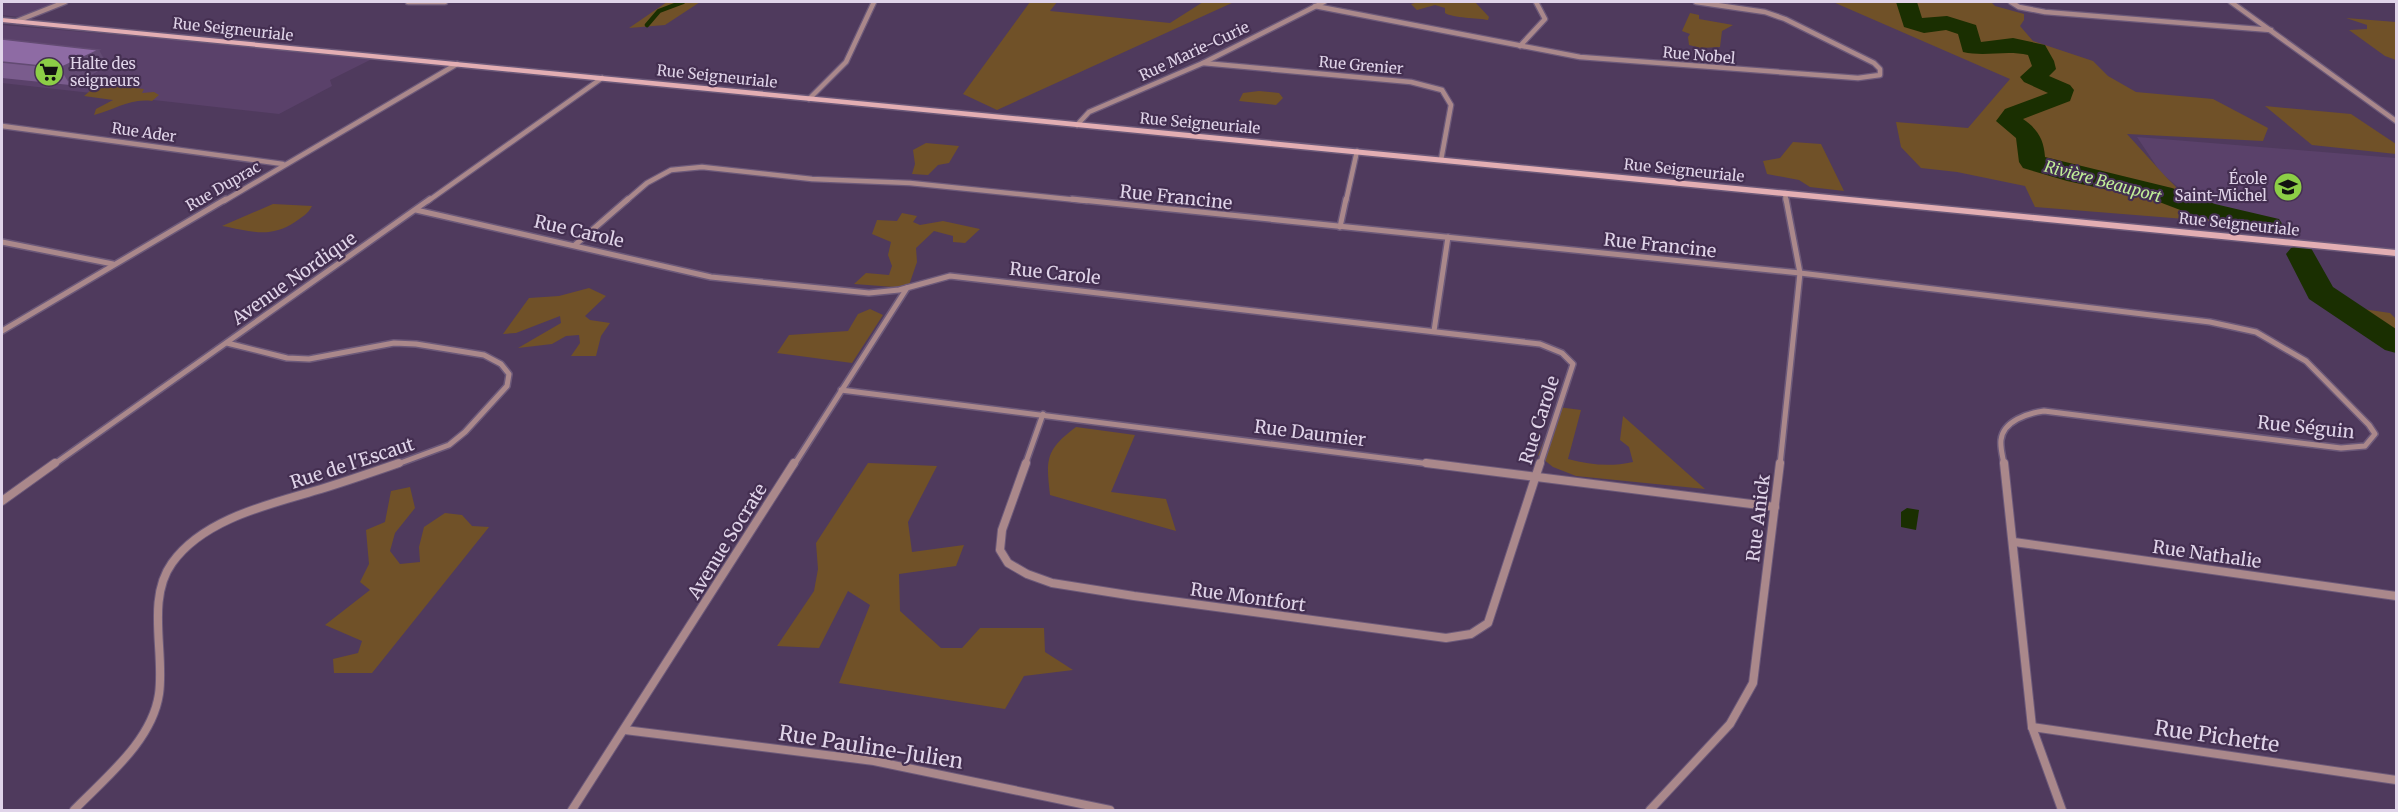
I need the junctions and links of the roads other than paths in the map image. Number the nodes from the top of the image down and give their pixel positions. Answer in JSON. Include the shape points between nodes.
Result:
{"nodes":[{"id":1,"x":65,"y":2,"type":"edge"},
{"id":2,"x":408,"y":2,"type":"edge"},
{"id":3,"x":445,"y":2,"type":"edge"},
{"id":4,"x":874,"y":2,"type":"edge"},
{"id":5,"x":1324,"y":2,"type":"edge"},
{"id":6,"x":1536,"y":2,"type":"edge"},
{"id":7,"x":1696,"y":2,"type":"edge"},
{"id":8,"x":2011,"y":2,"type":"edge"},
{"id":9,"x":2231,"y":2,"type":"edge"},
{"id":10,"x":1315,"y":6,"type":"junction"},
{"id":11,"x":2,"y":20,"type":"edge"},
{"id":12,"x":17,"y":21,"type":"junction"},
{"id":13,"x":2271,"y":30,"type":"junction"},
{"id":14,"x":1520,"y":46,"type":"junction"},
{"id":15,"x":1203,"y":63,"type":"junction"},
{"id":16,"x":457,"y":64,"type":"junction"},
{"id":17,"x":602,"y":78,"type":"junction"},
{"id":18,"x":809,"y":99,"type":"junction"},
{"id":19,"x":2397,"y":122,"type":"edge"},
{"id":20,"x":1077,"y":125,"type":"junction"},
{"id":21,"x":2,"y":126,"type":"edge"},
{"id":22,"x":1357,"y":151,"type":"junction"},
{"id":23,"x":1441,"y":160,"type":"junction"},
{"id":24,"x":284,"y":164,"type":"junction"},
{"id":25,"x":1785,"y":193,"type":"junction"},
{"id":26,"x":416,"y":210,"type":"junction"},
{"id":27,"x":1340,"y":227,"type":"junction"},
{"id":28,"x":1448,"y":237,"type":"junction"},
{"id":29,"x":2,"y":242,"type":"edge"},
{"id":30,"x":575,"y":245,"type":"junction"},
{"id":31,"x":2397,"y":253,"type":"edge"},
{"id":32,"x":114,"y":264,"type":"junction"},
{"id":33,"x":1800,"y":273,"type":"junction"},
{"id":34,"x":907,"y":288,"type":"junction"},
{"id":35,"x":2,"y":331,"type":"edge"},
{"id":36,"x":1434,"y":331,"type":"junction"},
{"id":37,"x":227,"y":343,"type":"junction"},
{"id":38,"x":841,"y":390,"type":"junction"},
{"id":39,"x":1043,"y":414,"type":"junction"},
{"id":40,"x":1536,"y":477,"type":"junction"},
{"id":41,"x":2,"y":501,"type":"edge"},
{"id":42,"x":1776,"y":507,"type":"junction"},
{"id":43,"x":2014,"y":542,"type":"junction"},
{"id":44,"x":2397,"y":596,"type":"edge"},
{"id":45,"x":2032,"y":727,"type":"junction"},
{"id":46,"x":624,"y":730,"type":"junction"},
{"id":47,"x":2397,"y":780,"type":"edge"},
{"id":48,"x":74,"y":810,"type":"edge"},
{"id":49,"x":572,"y":810,"type":"edge"},
{"id":50,"x":1110,"y":810,"type":"edge"},
{"id":51,"x":1650,"y":810,"type":"edge"},
{"id":52,"x":2062,"y":810,"type":"edge"}],
"edges":[{"from":1,"to":12,"type":"street"},
{"from":2,"to":3,"type":"street"},
{"from":4,"to":18,"type":"street","via":[[846,62]]},
{"from":5,"to":10,"type":"street","name":"Rue Marie-Curie"},
{"from":6,"to":14,"type":"street","via":[[1545,19]]},
{"from":7,"to":14,"type":"street","name":"Rue Nobel","via":[[1785,19],[1874,63],[1880,75],[1858,78],[1758,72],[1580,57]]},
{"from":8,"to":13,"type":"street","via":[[2045,12]]},
{"from":9,"to":13,"type":"street"},
{"from":10,"to":14,"type":"street","name":"Rue Nobel"},
{"from":10,"to":15,"type":"street","name":"Rue Marie-Curie"},
{"from":11,"to":12,"type":"street","name":"Rue Seigneuriale"},
{"from":12,"to":16,"type":"street","name":"Rue Seigneuriale"},
{"from":13,"to":19,"type":"street"},
{"from":15,"to":20,"type":"street","name":"Rue Marie-Curie","via":[[1089,112]]},
{"from":15,"to":23,"type":"street","name":"Rue Grenier","via":[[1412,82],[1442,90],[1451,105]]},
{"from":16,"to":17,"type":"street","name":"Rue Seigneuriale"},
{"from":16,"to":24,"type":"street","name":"Rue Duprac"},
{"from":17,"to":18,"type":"street","name":"Rue Seigneuriale"},
{"from":17,"to":26,"type":"street","name":"Avenue Nordique"},
{"from":18,"to":20,"type":"street","name":"Rue Seigneuriale"},
{"from":20,"to":22,"type":"street","name":"Rue Seigneuriale"},
{"from":21,"to":24,"type":"street","name":"Rue Ader"},
{"from":22,"to":23,"type":"street","name":"Rue Seigneuriale"},
{"from":22,"to":27,"type":"street"},
{"from":23,"to":25,"type":"street","name":"Rue Seigneuriale"},
{"from":24,"to":32,"type":"street","name":"Rue Duprac"},
{"from":25,"to":31,"type":"street","name":"Rue Seigneuriale"},
{"from":25,"to":33,"type":"street","name":"Rue Anick"},
{"from":26,"to":30,"type":"street","name":"Rue Carole"},
{"from":26,"to":37,"type":"street","name":"Avenue Nordique"},
{"from":27,"to":28,"type":"street","name":"Rue Francine"},
{"from":27,"to":30,"type":"street","name":"Rue Francine","via":[[910,183],[812,179],[687,167],[671,170],[647,183]]},
{"from":28,"to":33,"type":"street","name":"Rue Francine"},
{"from":28,"to":36,"type":"street"},
{"from":29,"to":32,"type":"street"},
{"from":30,"to":34,"type":"street","name":"Rue Carole","via":[[711,277],[759,284],[869,293]]},
{"from":32,"to":35,"type":"street","name":"Rue Duprac"},
{"from":33,"to":42,"type":"street","name":"Rue Anick"},
{"from":33,"to":43,"type":"street","name":"Rue Séguin","via":[[2256,332],[2306,361],[2375,434],[2363,448],[2341,448],[2053,411],[2019,416],[2001,438]]},
{"from":34,"to":36,"type":"street","name":"Rue Carole","via":[[950,276]]},
{"from":34,"to":38,"type":"street","name":"Avenue Socrate"},
{"from":36,"to":40,"type":"street","name":"Rue Carole","via":[[1536,343],[1557,349],[1574,364]]},
{"from":37,"to":41,"type":"street","name":"Avenue Nordique"},
{"from":37,"to":48,"type":"street","name":"Rue de l'Escaut","via":[[287,358],[309,359],[394,343],[416,344],[484,356],[501,364],[509,374],[507,386],[449,445],[254,510],[191,544],[171,564],[161,585],[159,695],[151,720],[130,750]]},
{"from":38,"to":39,"type":"street","name":"Rue Daumier"},
{"from":38,"to":46,"type":"street","name":"Avenue Socrate"},
{"from":39,"to":40,"type":"street","name":"Rue Daumier"},
{"from":39,"to":40,"type":"street","name":"Rue Montfort","via":[[1002,530],[1000,550],[1017,569],[1064,585],[1438,638],[1459,639],[1477,633],[1488,622]]},
{"from":40,"to":42,"type":"street","name":"Rue Daumier"},
{"from":42,"to":51,"type":"street","name":"Rue Anick","via":[[1753,683],[1730,724]]},
{"from":43,"to":44,"type":"street","name":"Rue Nathalie"},
{"from":43,"to":45,"type":"street","name":"Rue Séguin"},
{"from":45,"to":47,"type":"street","name":"Rue Pichette"},
{"from":45,"to":52,"type":"street","name":"Rue Séguin"},
{"from":46,"to":49,"type":"street","name":"Avenue Socrate"},
{"from":46,"to":50,"type":"street","name":"Rue Pauline-Julien","via":[[874,761]]}]}
